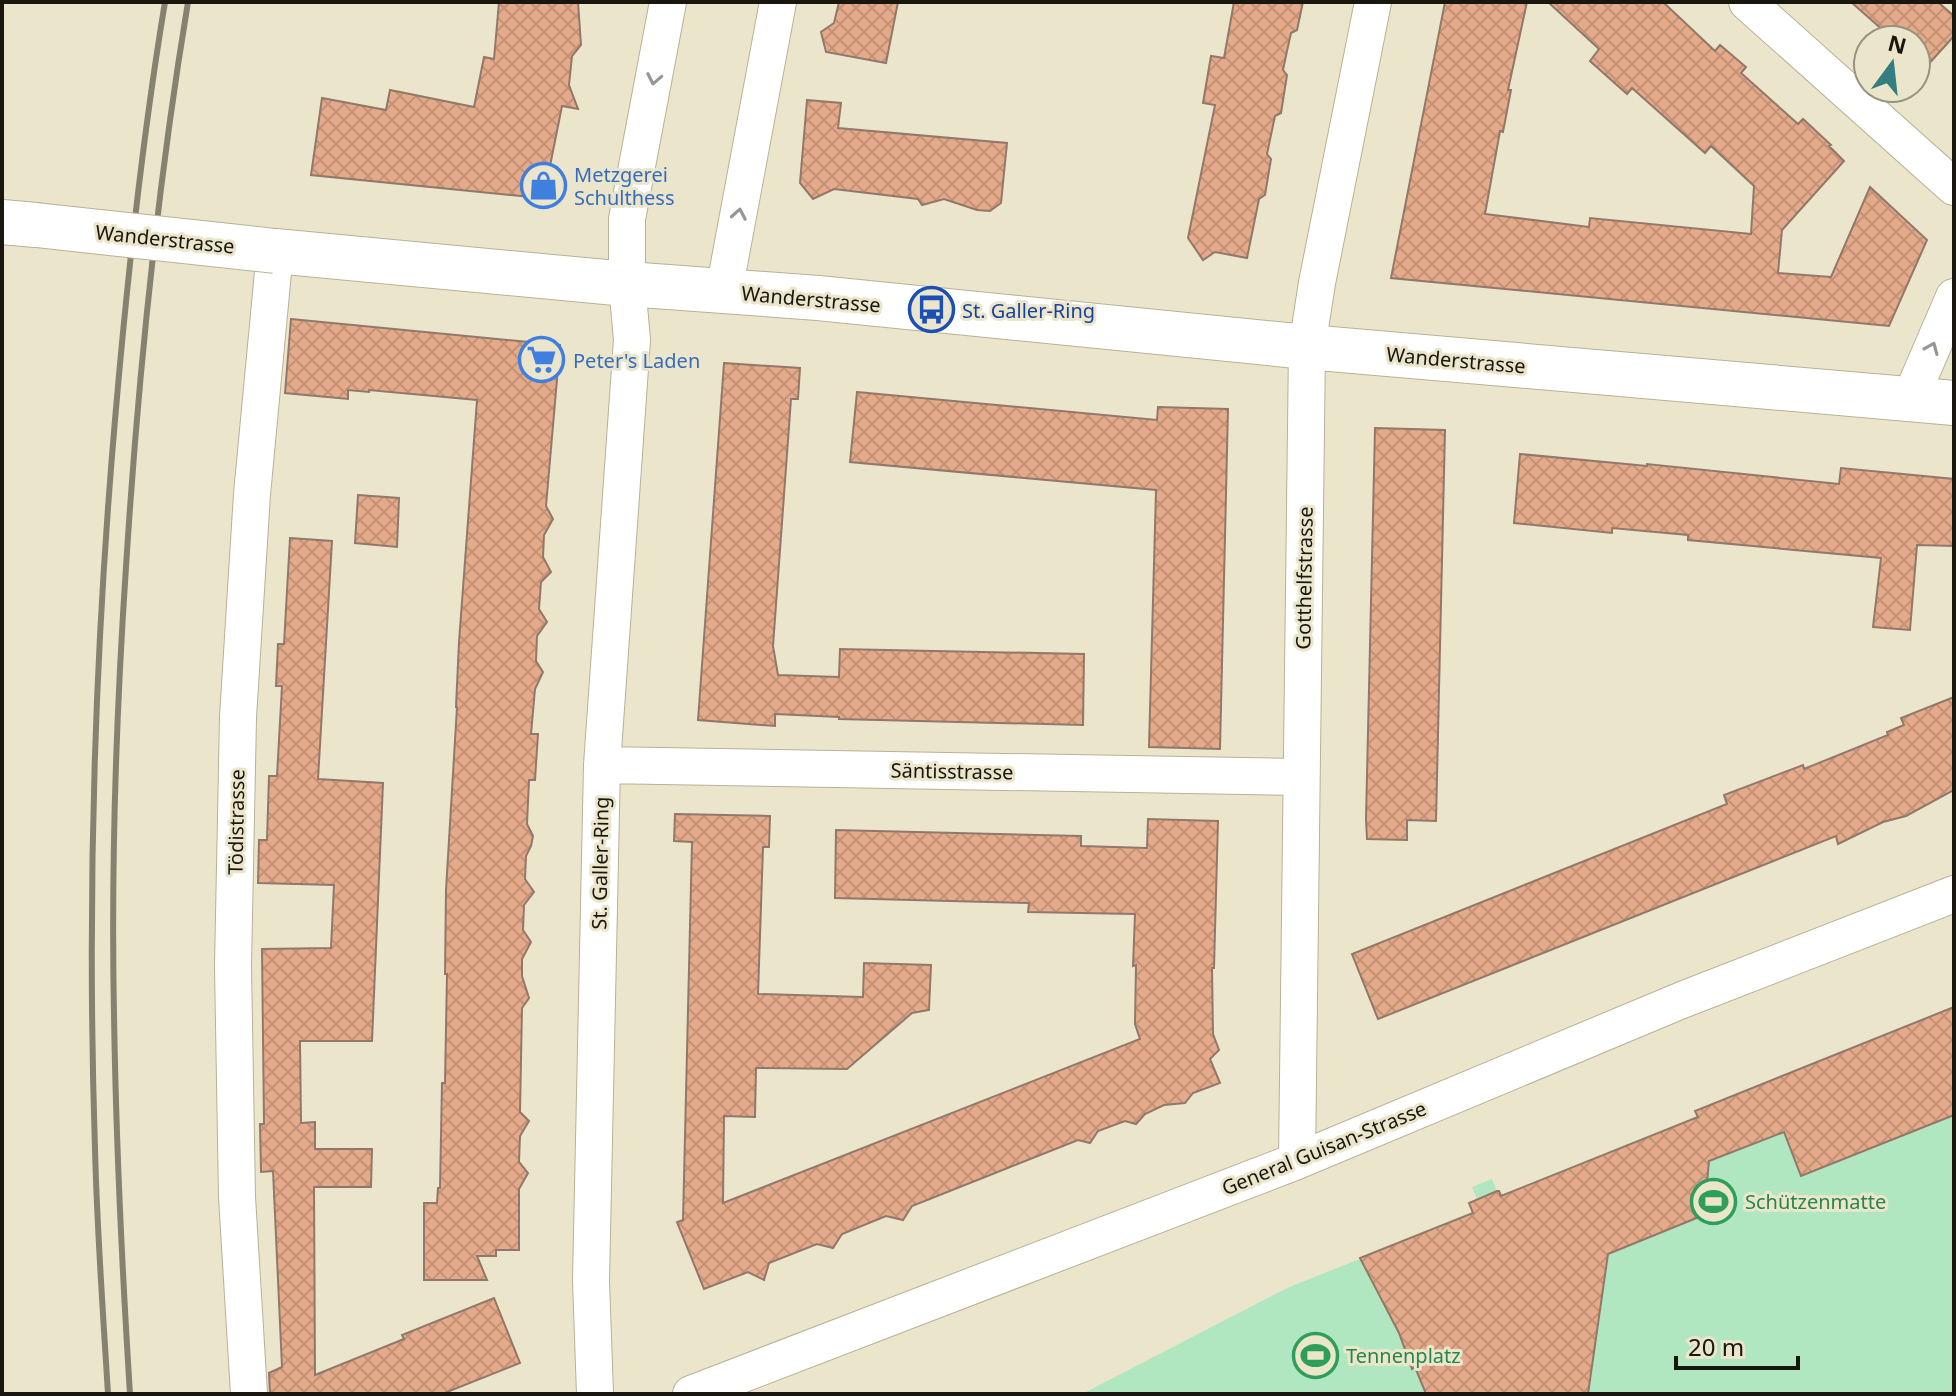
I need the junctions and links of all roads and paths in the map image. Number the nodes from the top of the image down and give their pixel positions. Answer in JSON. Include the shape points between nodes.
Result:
{"nodes":[{"id":1,"x":668,"y":2,"type":"edge"},
{"id":2,"x":778,"y":2,"type":"edge"},
{"id":3,"x":1373,"y":2,"type":"edge"},
{"id":4,"x":1747,"y":2,"type":"edge"},
{"id":5,"x":1954,"y":187,"type":"edge"},
{"id":6,"x":19,"y":224,"type":"edge"},
{"id":7,"x":275,"y":251,"type":"junction"},
{"id":8,"x":627,"y":284,"type":"junction"},
{"id":9,"x":724,"y":291,"type":"junction"},
{"id":10,"x":1954,"y":297,"type":"edge"},
{"id":11,"x":1307,"y":347,"type":"junction"},
{"id":12,"x":1910,"y":399,"type":"junction"},
{"id":13,"x":1954,"y":403,"type":"edge"},
{"id":14,"x":602,"y":765,"type":"junction"},
{"id":15,"x":1301,"y":777,"type":"junction"},
{"id":16,"x":1954,"y":894,"type":"edge"},
{"id":17,"x":1297,"y":1161,"type":"junction"},
{"id":18,"x":249,"y":1394,"type":"edge"},
{"id":19,"x":595,"y":1394,"type":"edge"},
{"id":20,"x":691,"y":1394,"type":"edge"}],
"edges":[{"from":1,"to":8,"type":"street","name":"St. Galler-Ring","one_way":true,"via":[[627,219]]},
{"from":9,"to":2,"type":"street","one_way":true},
{"from":3,"to":11,"type":"street","name":"Gotthelfstrasse"},
{"from":4,"to":5,"type":"street"},
{"from":6,"to":7,"type":"street","name":"Wanderstrasse","bridge":true},
{"from":7,"to":8,"type":"street","name":"Wanderstrasse"},
{"from":7,"to":18,"type":"street","name":"Tödistrasse","via":[[237,733],[233,966],[237,1182]]},
{"from":8,"to":9,"type":"street","name":"Wanderstrasse"},
{"from":8,"to":14,"type":"street","name":"St. Galler-Ring","via":[[632,340]]},
{"from":9,"to":11,"type":"street","name":"Wanderstrasse"},
{"from":12,"to":10,"type":"street","one_way":true},
{"from":11,"to":12,"type":"street","name":"Wanderstrasse"},
{"from":11,"to":15,"type":"street","name":"Gotthelfstrasse"},
{"from":12,"to":13,"type":"street","name":"Wanderstrasse"},
{"from":14,"to":15,"type":"street","name":"Säntisstrasse"},
{"from":14,"to":19,"type":"street","name":"St. Galler-Ring","via":[[591,1281]]},
{"from":15,"to":17,"type":"street","name":"Gotthelfstrasse"},
{"from":16,"to":17,"type":"street","name":"General Guisan-Strasse","via":[[1682,1000]]},
{"from":17,"to":20,"type":"street","name":"General Guisan-Strasse"}]}
